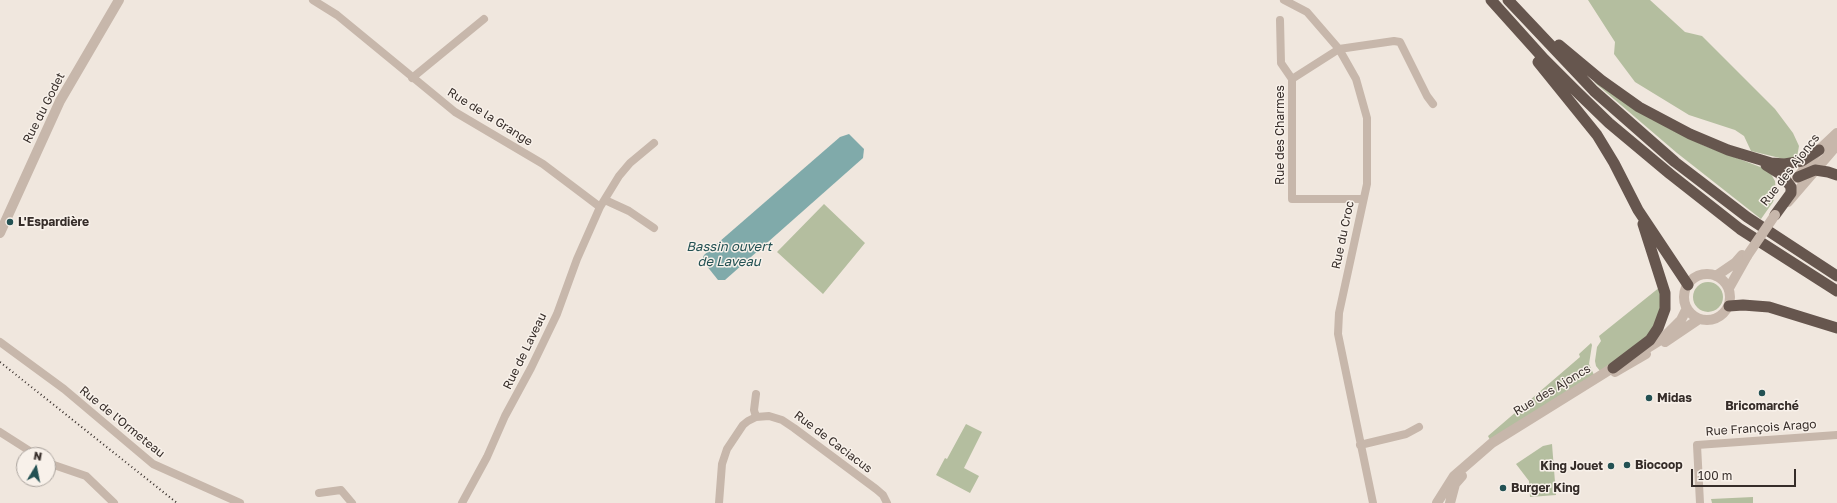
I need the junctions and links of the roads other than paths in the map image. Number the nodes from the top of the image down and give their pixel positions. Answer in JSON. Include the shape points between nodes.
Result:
{"nodes":[{"id":1,"x":119,"y":0,"type":"edge"},
{"id":2,"x":313,"y":0,"type":"edge"},
{"id":3,"x":1284,"y":0,"type":"edge"},
{"id":4,"x":1491,"y":0,"type":"edge"},
{"id":5,"x":1508,"y":0,"type":"edge"},
{"id":6,"x":1515,"y":0,"type":"edge"},
{"id":7,"x":1504,"y":14,"type":"junction"},
{"id":8,"x":484,"y":18,"type":"dead end"},
{"id":9,"x":1280,"y":20,"type":"dead end"},
{"id":10,"x":1339,"y":49,"type":"junction"},
{"id":11,"x":412,"y":78,"type":"junction"},
{"id":12,"x":1292,"y":79,"type":"junction"},
{"id":13,"x":1433,"y":104,"type":"dead end"},
{"id":14,"x":1837,"y":133,"type":"edge"},
{"id":15,"x":654,"y":143,"type":"dead end"},
{"id":16,"x":1837,"y":145,"type":"edge"},
{"id":17,"x":1728,"y":150,"type":"junction"},
{"id":18,"x":1819,"y":150,"type":"junction"},
{"id":19,"x":1815,"y":170,"type":"junction"},
{"id":20,"x":1837,"y":175,"type":"edge"},
{"id":21,"x":1798,"y":177,"type":"junction"},
{"id":22,"x":1791,"y":187,"type":"junction"},
{"id":23,"x":1363,"y":199,"type":"junction"},
{"id":24,"x":602,"y":203,"type":"junction"},
{"id":25,"x":1638,"y":210,"type":"junction"},
{"id":26,"x":1773,"y":214,"type":"junction"},
{"id":27,"x":654,"y":228,"type":"dead end"},
{"id":28,"x":0,"y":233,"type":"edge"},
{"id":29,"x":1745,"y":254,"type":"junction"},
{"id":30,"x":1716,"y":276,"type":"junction"},
{"id":31,"x":1837,"y":276,"type":"edge"},
{"id":32,"x":1688,"y":285,"type":"junction"},
{"id":33,"x":1729,"y":288,"type":"junction"},
{"id":34,"x":1837,"y":291,"type":"edge"},
{"id":35,"x":1729,"y":306,"type":"junction"},
{"id":36,"x":1687,"y":308,"type":"junction"},
{"id":37,"x":1699,"y":319,"type":"junction"},
{"id":38,"x":1837,"y":328,"type":"edge"},
{"id":39,"x":0,"y":342,"type":"edge"},
{"id":40,"x":1613,"y":368,"type":"junction"},
{"id":41,"x":756,"y":394,"type":"dead end"},
{"id":42,"x":756,"y":417,"type":"junction"},
{"id":43,"x":1419,"y":426,"type":"dead end"},
{"id":44,"x":0,"y":432,"type":"edge"},
{"id":45,"x":1837,"y":435,"type":"edge"},
{"id":46,"x":1360,"y":445,"type":"junction"},
{"id":47,"x":23,"y":447,"type":"edge"},
{"id":48,"x":56,"y":466,"type":"edge"},
{"id":49,"x":319,"y":493,"type":"dead end"},
{"id":50,"x":114,"y":503,"type":"edge"},
{"id":51,"x":240,"y":503,"type":"edge"},
{"id":52,"x":352,"y":503,"type":"edge"},
{"id":53,"x":462,"y":503,"type":"edge"},
{"id":54,"x":719,"y":503,"type":"edge"},
{"id":55,"x":887,"y":503,"type":"edge"},
{"id":56,"x":1373,"y":503,"type":"edge"},
{"id":57,"x":1437,"y":503,"type":"edge"},
{"id":58,"x":1450,"y":503,"type":"edge"},
{"id":59,"x":1700,"y":503,"type":"edge"}],
"edges":[{"from":1,"to":28,"type":"street","name":"Rue du Godet","via":[[60,101]]},
{"from":2,"to":11,"type":"street","name":"Rue de la Grange","via":[[337,15]]},
{"from":3,"to":10,"type":"street","name":"Rue du Croc","via":[[1307,12]]},
{"from":4,"to":7,"type":"highway"},
{"from":5,"to":31,"type":"highway","via":[[1594,91],[1646,138],[1747,218]]},
{"from":6,"to":17,"type":"highway","via":[[1561,47],[1622,96],[1661,120]]},
{"from":7,"to":25,"type":"highway","via":[[1521,43],[1596,135],[1614,163]]},
{"from":7,"to":34,"type":"highway","via":[[1544,59],[1604,117],[1670,174],[1740,229]]},
{"from":8,"to":11,"type":"street"},
{"from":9,"to":12,"type":"street","via":[[1281,63]]},
{"from":10,"to":12,"type":"street","name":"Rue des Charmes"},
{"from":10,"to":13,"type":"street","via":[[1400,42]]},
{"from":10,"to":23,"type":"street","name":"Rue du Croc","via":[[1356,79],[1367,118],[1368,167]]},
{"from":11,"to":24,"type":"street","name":"Rue de la Grange","via":[[455,112],[543,164]]},
{"from":12,"to":23,"type":"street","name":"Rue des Charmes","via":[[1292,199]]},
{"from":14,"to":18,"type":"street","name":"Rue des Ajoncs"},
{"from":15,"to":24,"type":"street","name":"Rue de Laveau","via":[[630,163]]},
{"from":16,"to":19,"type":"street","name":"Rue des Ajoncs"},
{"from":17,"to":18,"type":"highway","via":[[1771,163],[1785,164],[1802,161]]},
{"from":17,"to":22,"type":"highway","via":[[1774,169]]},
{"from":18,"to":21,"type":"street","name":"Rue des Ajoncs"},
{"from":19,"to":20,"type":"highway"},
{"from":19,"to":21,"type":"highway"},
{"from":19,"to":26,"type":"street","name":"Rue des Ajoncs"},
{"from":21,"to":22,"type":"street","name":"Rue des Ajoncs"},
{"from":22,"to":26,"type":"highway","via":[[1791,193]]},
{"from":23,"to":46,"type":"street","name":"Rue du Croc","via":[[1339,313],[1338,334]]},
{"from":24,"to":27,"type":"street","name":"Rue de la Grange","via":[[629,211]]},
{"from":24,"to":53,"type":"street","name":"Rue de Laveau","via":[[531,368]]},
{"from":25,"to":32,"type":"highway"},
{"from":25,"to":40,"type":"highway","via":[[1665,292],[1664,309],[1658,328],[1650,340]]},
{"from":26,"to":29,"type":"street","name":"Rue des Ajoncs","bridge":true},
{"from":29,"to":30,"type":"street","name":"Rue des Ajoncs"},
{"from":29,"to":33,"type":"street","name":"Rue des Ajoncs"},
{"from":30,"to":32,"type":"street","via":[[1700,275]]},
{"from":30,"to":33,"type":"street"},
{"from":32,"to":36,"type":"street","via":[[1684,300]]},
{"from":33,"to":35,"type":"street"},
{"from":35,"to":37,"type":"street","via":[[1720,317]]},
{"from":35,"to":38,"type":"highway","via":[[1769,307]]},
{"from":36,"to":37,"type":"street"},
{"from":36,"to":40,"type":"street","name":"Rue des Ajoncs","via":[[1681,320],[1662,339]]},
{"from":37,"to":58,"type":"street","name":"Rue des Ajoncs","via":[[1498,445],[1460,478]]},
{"from":39,"to":51,"type":"street","name":"Rue de l'Ormeteau","via":[[64,389],[153,464]]},
{"from":40,"to":57,"type":"street","name":"Rue des Ajoncs","via":[[1492,443],[1454,476]]},
{"from":41,"to":42,"type":"street"},
{"from":42,"to":54,"type":"street","via":[[743,425],[723,457]]},
{"from":42,"to":55,"type":"street","name":"Rue de Caciacus","via":[[769,416],[782,420],[876,489]]},
{"from":43,"to":46,"type":"street","via":[[1406,434]]},
{"from":44,"to":47,"type":"street"},
{"from":45,"to":59,"type":"street","name":"Rue François Arago","via":[[1697,445]]},
{"from":46,"to":56,"type":"street","name":"Rue du Croc"},
{"from":48,"to":50,"type":"street","via":[[86,476]]},
{"from":49,"to":52,"type":"street","via":[[341,490]]}]}
